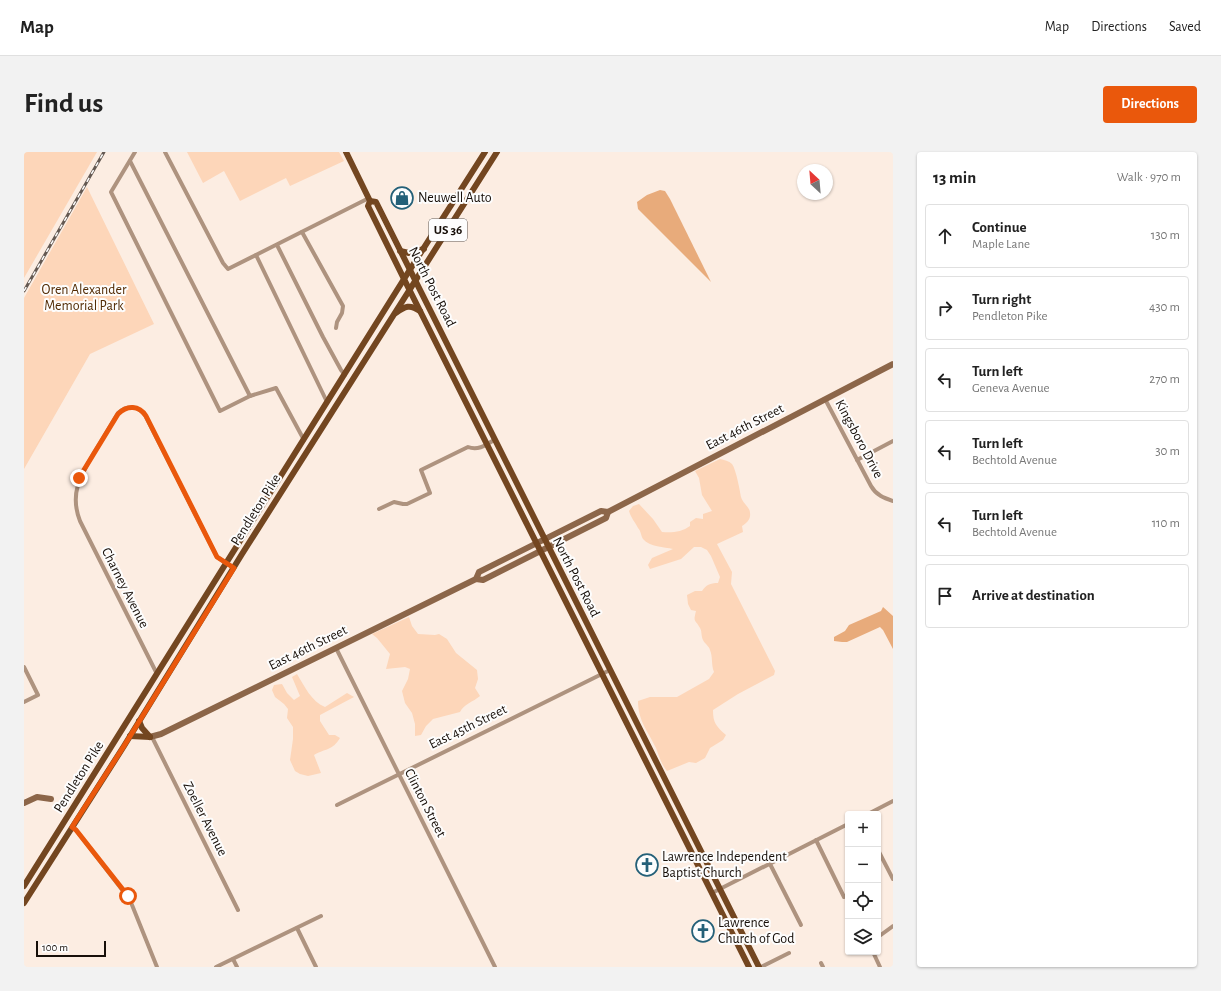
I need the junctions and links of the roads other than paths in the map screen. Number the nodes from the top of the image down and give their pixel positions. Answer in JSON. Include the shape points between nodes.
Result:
{"nodes":[{"id":1,"x":135,"y":152,"type":"edge"},
{"id":2,"x":165,"y":152,"type":"edge"},
{"id":3,"x":346,"y":152,"type":"edge"},
{"id":4,"x":485,"y":152,"type":"edge"},
{"id":5,"x":497,"y":152,"type":"edge"},
{"id":6,"x":130,"y":161,"type":"junction"},
{"id":7,"x":370,"y":200,"type":"junction"},
{"id":8,"x":302,"y":232,"type":"junction"},
{"id":9,"x":277,"y":245,"type":"junction"},
{"id":10,"x":424,"y":249,"type":"junction"},
{"id":11,"x":400,"y":251,"type":"junction"},
{"id":12,"x":256,"y":256,"type":"junction"},
{"id":13,"x":410,"y":270,"type":"junction"},
{"id":14,"x":404,"y":279,"type":"junction"},
{"id":15,"x":415,"y":281,"type":"junction"},
{"id":16,"x":410,"y":290,"type":"junction"},
{"id":17,"x":420,"y":311,"type":"junction"},
{"id":18,"x":394,"y":314,"type":"junction"},
{"id":19,"x":336,"y":328,"type":"dead end"},
{"id":20,"x":893,"y":364,"type":"edge"},
{"id":21,"x":345,"y":375,"type":"junction"},
{"id":22,"x":250,"y":396,"type":"junction"},
{"id":23,"x":825,"y":399,"type":"junction"},
{"id":24,"x":328,"y":402,"type":"junction"},
{"id":25,"x":304,"y":440,"type":"junction"},
{"id":26,"x":494,"y":440,"type":"junction"},
{"id":27,"x":893,"y":441,"type":"edge"},
{"id":28,"x":487,"y":444,"type":"junction"},
{"id":29,"x":857,"y":460,"type":"junction"},
{"id":30,"x":893,"y":501,"type":"edge"},
{"id":31,"x":379,"y":509,"type":"dead end"},
{"id":32,"x":608,"y":512,"type":"junction"},
{"id":33,"x":544,"y":540,"type":"junction"},
{"id":34,"x":536,"y":544,"type":"junction"},
{"id":35,"x":548,"y":548,"type":"junction"},
{"id":36,"x":540,"y":552,"type":"junction"},
{"id":37,"x":226,"y":563,"type":"junction"},
{"id":38,"x":234,"y":568,"type":"junction"},
{"id":39,"x":476,"y":578,"type":"junction"},
{"id":40,"x":336,"y":648,"type":"junction"},
{"id":41,"x":24,"y":667,"type":"edge"},
{"id":42,"x":610,"y":670,"type":"junction"},
{"id":43,"x":157,"y":674,"type":"junction"},
{"id":44,"x":602,"y":674,"type":"junction"},
{"id":45,"x":24,"y":702,"type":"edge"},
{"id":46,"x":139,"y":721,"type":"junction"},
{"id":47,"x":130,"y":736,"type":"junction"},
{"id":48,"x":151,"y":737,"type":"junction"},
{"id":49,"x":398,"y":774,"type":"junction"},
{"id":50,"x":51,"y":799,"type":"dead end"},
{"id":51,"x":893,"y":801,"type":"edge"},
{"id":52,"x":24,"y":803,"type":"edge"},
{"id":53,"x":337,"y":805,"type":"dead end"},
{"id":54,"x":874,"y":811,"type":"edge"},
{"id":55,"x":845,"y":826,"type":"edge"},
{"id":56,"x":72,"y":827,"type":"junction"},
{"id":57,"x":816,"y":840,"type":"junction"},
{"id":58,"x":881,"y":856,"type":"edge"},
{"id":59,"x":770,"y":864,"type":"junction"},
{"id":60,"x":893,"y":879,"type":"edge"},
{"id":61,"x":24,"y":886,"type":"edge"},
{"id":62,"x":720,"y":889,"type":"junction"},
{"id":63,"x":712,"y":893,"type":"junction"},
{"id":64,"x":845,"y":896,"type":"edge"},
{"id":65,"x":24,"y":903,"type":"edge"},
{"id":66,"x":238,"y":910,"type":"dead end"},
{"id":67,"x":321,"y":916,"type":"dead end"},
{"id":68,"x":802,"y":925,"type":"dead end"},
{"id":69,"x":893,"y":926,"type":"edge"},
{"id":70,"x":297,"y":928,"type":"junction"},
{"id":71,"x":881,"y":935,"type":"edge"},
{"id":72,"x":789,"y":953,"type":"dead end"},
{"id":73,"x":874,"y":955,"type":"edge"},
{"id":74,"x":233,"y":959,"type":"junction"},
{"id":75,"x":158,"y":967,"type":"edge"},
{"id":76,"x":216,"y":967,"type":"edge"},
{"id":77,"x":237,"y":967,"type":"edge"},
{"id":78,"x":316,"y":967,"type":"edge"},
{"id":79,"x":495,"y":967,"type":"edge"},
{"id":80,"x":749,"y":967,"type":"edge"},
{"id":81,"x":760,"y":967,"type":"edge"},
{"id":82,"x":880,"y":967,"type":"edge"}],
"edges":[{"from":1,"to":6,"type":"street"},
{"from":2,"to":12,"type":"street","via":[[228,269]]},
{"from":3,"to":7,"type":"main road","name":"North Post Road"},
{"from":4,"to":10,"type":"main road","name":"Pendleton Pike","number":"US 36"},
{"from":5,"to":15,"type":"main road","name":"Pendleton Pike","number":"US 36"},
{"from":6,"to":22,"type":"street"},
{"from":6,"to":22,"type":"street","via":[[111,192],[220,411]]},
{"from":7,"to":8,"type":"street"},
{"from":7,"to":11,"type":"main road","name":"North Post Road","via":[[376,202]]},
{"from":7,"to":14,"type":"main road","name":"North Post Road","via":[[368,206]]},
{"from":8,"to":9,"type":"street"},
{"from":8,"to":19,"type":"street","via":[[343,306]]},
{"from":9,"to":12,"type":"street"},
{"from":9,"to":21,"type":"street"},
{"from":10,"to":11,"type":"main road","via":[[409,253]]},
{"from":10,"to":13,"type":"main road","name":"Pendleton Pike","number":"US 36"},
{"from":11,"to":13,"type":"main road","name":"North Post Road"},
{"from":12,"to":24,"type":"street"},
{"from":13,"to":14,"type":"main road","name":"Pendleton Pike","number":"US 36"},
{"from":13,"to":15,"type":"main road","name":"North Post Road"},
{"from":14,"to":16,"type":"main road","name":"North Post Road"},
{"from":14,"to":21,"type":"main road","name":"Pendleton Pike","number":"US 36"},
{"from":15,"to":16,"type":"main road","name":"Pendleton Pike","number":"US 36"},
{"from":15,"to":26,"type":"main road","name":"North Post Road"},
{"from":16,"to":17,"type":"main road","name":"North Post Road"},
{"from":16,"to":18,"type":"main road","name":"Pendleton Pike","number":"US 36"},
{"from":17,"to":18,"type":"main road","via":[[410,306]]},
{"from":17,"to":28,"type":"main road","name":"North Post Road"},
{"from":18,"to":38,"type":"main road","name":"Pendleton Pike","number":"US 36"},
{"from":20,"to":23,"type":"street","name":"East 46th Street"},
{"from":21,"to":24,"type":"main road","name":"Pendleton Pike","number":"US 36"},
{"from":22,"to":25,"type":"street","via":[[276,388]]},
{"from":23,"to":29,"type":"street","name":"Kingsboro Drive"},
{"from":23,"to":32,"type":"street","name":"East 46th Street"},
{"from":24,"to":25,"type":"main road","name":"Pendleton Pike","number":"US 36"},
{"from":25,"to":37,"type":"main road","name":"Pendleton Pike","number":"US 36"},
{"from":26,"to":28,"type":"street"},
{"from":26,"to":33,"type":"main road","name":"North Post Road"},
{"from":27,"to":29,"type":"street"},
{"from":28,"to":31,"type":"street","via":[[474,449],[468,447],[421,470],[430,493],[407,504],[394,502]]},
{"from":28,"to":34,"type":"main road","name":"North Post Road"},
{"from":29,"to":30,"type":"street","name":"Kingsboro Drive","via":[[874,492]]},
{"from":32,"to":33,"type":"street","name":"East 46th Street","via":[[601,511]]},
{"from":32,"to":35,"type":"street","name":"East 46th Street","via":[[606,518]]},
{"from":33,"to":34,"type":"street","name":"East 46th Street"},
{"from":33,"to":35,"type":"main road","name":"North Post Road"},
{"from":34,"to":36,"type":"main road","name":"North Post Road"},
{"from":34,"to":39,"type":"street","name":"East 46th Street","via":[[479,572]]},
{"from":35,"to":36,"type":"street","name":"East 46th Street"},
{"from":35,"to":42,"type":"main road","name":"North Post Road"},
{"from":36,"to":39,"type":"street","name":"East 46th Street","via":[[483,580]]},
{"from":36,"to":44,"type":"main road","name":"North Post Road"},
{"from":37,"to":38,"type":"street"},
{"from":37,"to":43,"type":"main road","name":"Pendleton Pike","number":"US 36"},
{"from":37,"to":43,"type":"street","name":"Charney Avenue","via":[[217,557],[145,415],[132,407],[123,409],[82,472],[76,492],[76,510]]},
{"from":38,"to":46,"type":"main road","name":"Pendleton Pike","number":"US 36"},
{"from":39,"to":40,"type":"street","name":"East 46th Street"},
{"from":40,"to":48,"type":"street","name":"East 46th Street"},
{"from":40,"to":49,"type":"street","name":"Clinton Street"},
{"from":41,"to":45,"type":"street","via":[[38,695]]},
{"from":42,"to":44,"type":"street","name":"East 45th Street"},
{"from":42,"to":62,"type":"main road","name":"North Post Road"},
{"from":43,"to":61,"type":"main road","name":"Pendleton Pike","number":"US 36"},
{"from":44,"to":49,"type":"street","name":"East 45th Street"},
{"from":44,"to":63,"type":"main road","name":"North Post Road"},
{"from":46,"to":47,"type":"main road","name":"Pendleton Pike","number":"US 36"},
{"from":46,"to":48,"type":"main road"},
{"from":47,"to":48,"type":"main road"},
{"from":47,"to":56,"type":"main road","name":"Pendleton Pike","number":"US 36"},
{"from":48,"to":66,"type":"street","name":"Zoeller Avenue"},
{"from":49,"to":53,"type":"street","name":"East 45th Street"},
{"from":49,"to":79,"type":"street","name":"Clinton Street"},
{"from":50,"to":52,"type":"street","via":[[37,797]]},
{"from":51,"to":54,"type":"street"},
{"from":55,"to":57,"type":"street"},
{"from":56,"to":65,"type":"main road","name":"Pendleton Pike","number":"US 36"},
{"from":56,"to":75,"type":"street","via":[[130,900]]},
{"from":57,"to":59,"type":"street"},
{"from":57,"to":64,"type":"street"},
{"from":58,"to":60,"type":"street"},
{"from":59,"to":62,"type":"street"},
{"from":59,"to":68,"type":"street"},
{"from":62,"to":63,"type":"street"},
{"from":62,"to":81,"type":"main road","name":"North Post Road"},
{"from":63,"to":80,"type":"main road","name":"North Post Road"},
{"from":67,"to":70,"type":"street"},
{"from":69,"to":71,"type":"street"},
{"from":70,"to":74,"type":"street"},
{"from":70,"to":78,"type":"street"},
{"from":72,"to":81,"type":"street"},
{"from":73,"to":82,"type":"street"},
{"from":74,"to":76,"type":"street"},
{"from":74,"to":77,"type":"street"}]}
